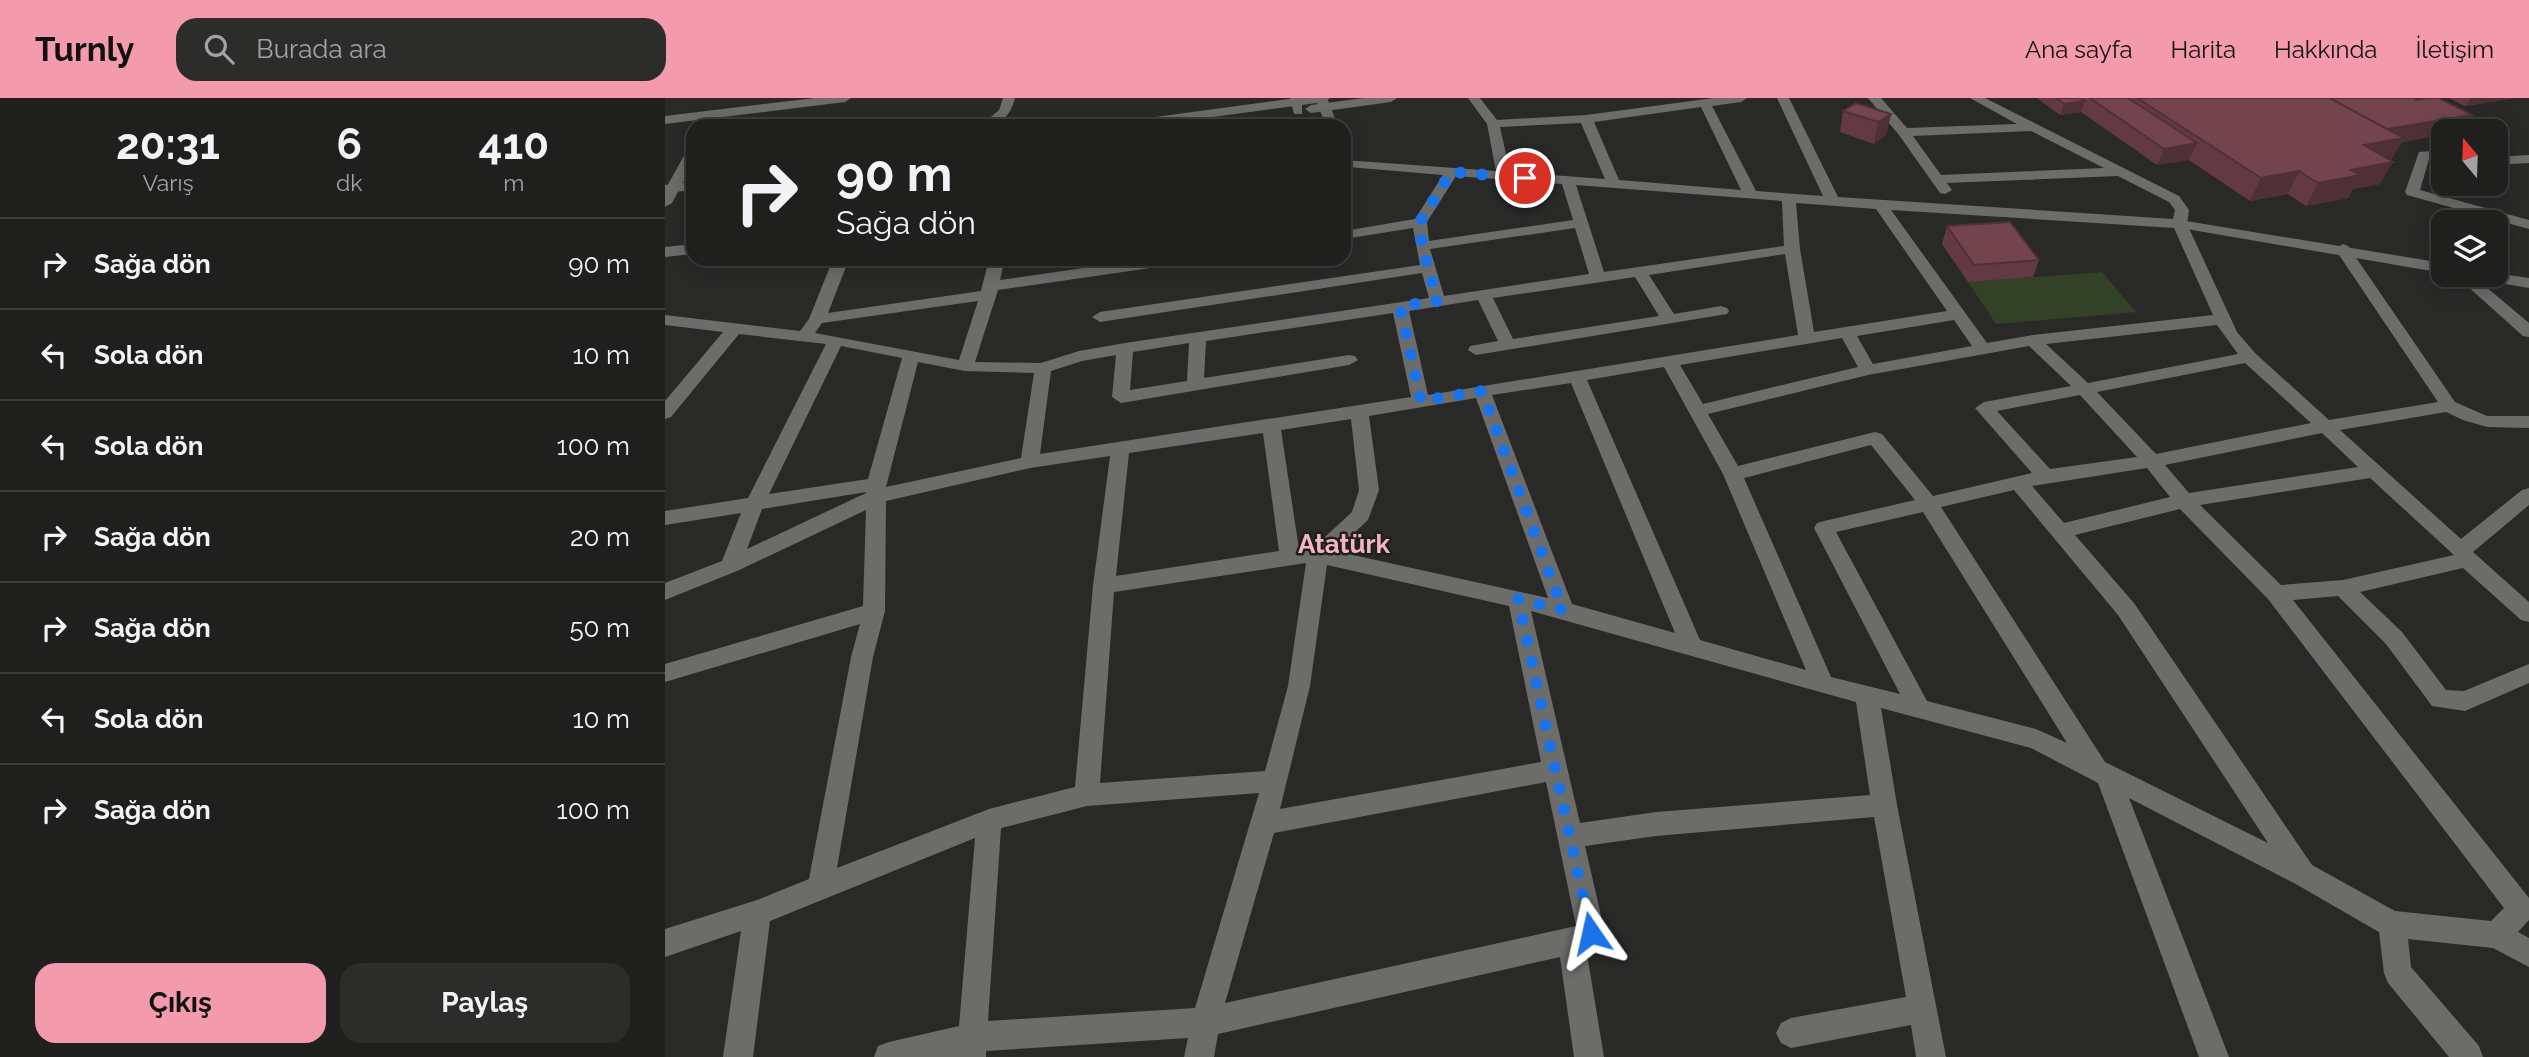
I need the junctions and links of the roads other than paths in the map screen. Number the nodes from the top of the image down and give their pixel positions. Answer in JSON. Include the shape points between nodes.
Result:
{"nodes":[{"id":1,"x":728,"y":98,"type":"edge"},
{"id":2,"x":845,"y":98,"type":"edge"},
{"id":3,"x":1009,"y":98,"type":"edge"},
{"id":4,"x":1391,"y":98,"type":"edge"},
{"id":5,"x":1474,"y":98,"type":"edge"},
{"id":6,"x":1741,"y":98,"type":"edge"},
{"id":7,"x":1783,"y":98,"type":"edge"},
{"id":8,"x":1874,"y":98,"type":"edge"},
{"id":9,"x":1976,"y":98,"type":"edge"},
{"id":10,"x":1323,"y":101,"type":"edge"},
{"id":11,"x":1705,"y":103,"type":"junction"},
{"id":12,"x":1297,"y":104,"type":"edge"},
{"id":13,"x":1005,"y":112,"type":"junction"},
{"id":14,"x":717,"y":113,"type":"junction"},
{"id":15,"x":713,"y":119,"type":"edge"},
{"id":16,"x":996,"y":119,"type":"edge"},
{"id":17,"x":1006,"y":119,"type":"edge"},
{"id":18,"x":1175,"y":119,"type":"edge"},
{"id":19,"x":1222,"y":119,"type":"edge"},
{"id":20,"x":1329,"y":119,"type":"edge"},
{"id":21,"x":1586,"y":119,"type":"junction"},
{"id":22,"x":665,"y":120,"type":"edge"},
{"id":23,"x":1493,"y":124,"type":"junction"},
{"id":24,"x":2034,"y":127,"type":"junction"},
{"id":25,"x":1904,"y":132,"type":"junction"},
{"id":26,"x":2431,"y":155,"type":"edge"},
{"id":27,"x":2529,"y":159,"type":"edge"},
{"id":28,"x":2508,"y":160,"type":"edge"},
{"id":29,"x":686,"y":161,"type":"edge"},
{"id":30,"x":1351,"y":161,"type":"edge"},
{"id":31,"x":1451,"y":172,"type":"junction"},
{"id":32,"x":2120,"y":172,"type":"junction"},
{"id":33,"x":1504,"y":177,"type":"junction"},
{"id":34,"x":1936,"y":179,"type":"junction"},
{"id":35,"x":1568,"y":181,"type":"junction"},
{"id":36,"x":670,"y":183,"type":"edge"},
{"id":37,"x":1613,"y":185,"type":"junction"},
{"id":38,"x":1751,"y":195,"type":"junction"},
{"id":39,"x":1789,"y":198,"type":"junction"},
{"id":40,"x":1832,"y":200,"type":"junction"},
{"id":41,"x":665,"y":203,"type":"edge"},
{"id":42,"x":1880,"y":205,"type":"junction"},
{"id":43,"x":1961,"y":209,"type":"junction"},
{"id":44,"x":1420,"y":222,"type":"junction"},
{"id":45,"x":1581,"y":223,"type":"junction"},
{"id":46,"x":2180,"y":224,"type":"junction"},
{"id":47,"x":2529,"y":225,"type":"edge"},
{"id":48,"x":1351,"y":234,"type":"edge"},
{"id":49,"x":1422,"y":246,"type":"junction"},
{"id":50,"x":1792,"y":249,"type":"junction"},
{"id":51,"x":2343,"y":249,"type":"junction"},
{"id":52,"x":686,"y":250,"type":"edge"},
{"id":53,"x":665,"y":252,"type":"edge"},
{"id":54,"x":838,"y":266,"type":"edge"},
{"id":55,"x":995,"y":266,"type":"edge"},
{"id":56,"x":1136,"y":266,"type":"edge"},
{"id":57,"x":2431,"y":266,"type":"edge"},
{"id":58,"x":1428,"y":268,"type":"junction"},
{"id":59,"x":1639,"y":271,"type":"junction"},
{"id":60,"x":1598,"y":278,"type":"junction"},
{"id":61,"x":2508,"y":280,"type":"edge"},
{"id":62,"x":2529,"y":283,"type":"edge"},
{"id":63,"x":2477,"y":287,"type":"edge"},
{"id":64,"x":990,"y":290,"type":"junction"},
{"id":65,"x":1483,"y":294,"type":"junction"},
{"id":66,"x":1438,"y":301,"type":"junction"},
{"id":67,"x":1400,"y":306,"type":"junction"},
{"id":68,"x":1721,"y":311,"type":"dead end"},
{"id":69,"x":1958,"y":314,"type":"junction"},
{"id":70,"x":1100,"y":317,"type":"dead end"},
{"id":71,"x":817,"y":319,"type":"junction"},
{"id":72,"x":1669,"y":319,"type":"junction"},
{"id":73,"x":2223,"y":319,"type":"junction"},
{"id":74,"x":665,"y":320,"type":"edge"},
{"id":75,"x":736,"y":327,"type":"junction"},
{"id":76,"x":2529,"y":332,"type":"edge"},
{"id":77,"x":1847,"y":333,"type":"junction"},
{"id":78,"x":804,"y":337,"type":"junction"},
{"id":79,"x":1198,"y":337,"type":"junction"},
{"id":80,"x":1807,"y":338,"type":"junction"},
{"id":81,"x":836,"y":340,"type":"junction"},
{"id":82,"x":2033,"y":340,"type":"junction"},
{"id":83,"x":1508,"y":345,"type":"junction"},
{"id":84,"x":1125,"y":348,"type":"junction"},
{"id":85,"x":1982,"y":348,"type":"junction"},
{"id":86,"x":1476,"y":350,"type":"dead end"},
{"id":87,"x":912,"y":354,"type":"junction"},
{"id":88,"x":2249,"y":357,"type":"junction"},
{"id":89,"x":1349,"y":360,"type":"dead end"},
{"id":90,"x":1670,"y":362,"type":"junction"},
{"id":91,"x":965,"y":366,"type":"junction"},
{"id":92,"x":1044,"y":368,"type":"junction"},
{"id":93,"x":1868,"y":370,"type":"junction"},
{"id":94,"x":1577,"y":376,"type":"junction"},
{"id":95,"x":1195,"y":385,"type":"junction"},
{"id":96,"x":2083,"y":388,"type":"junction"},
{"id":97,"x":1482,"y":391,"type":"junction"},
{"id":98,"x":1421,"y":401,"type":"junction"},
{"id":99,"x":2449,"y":406,"type":"junction"},
{"id":100,"x":1359,"y":411,"type":"junction"},
{"id":101,"x":1697,"y":411,"type":"junction"},
{"id":102,"x":665,"y":413,"type":"edge"},
{"id":103,"x":2529,"y":422,"type":"edge"},
{"id":104,"x":1271,"y":426,"type":"junction"},
{"id":105,"x":2328,"y":426,"type":"junction"},
{"id":106,"x":1120,"y":449,"type":"junction"},
{"id":107,"x":2152,"y":461,"type":"junction"},
{"id":108,"x":1030,"y":462,"type":"junction"},
{"id":109,"x":2376,"y":471,"type":"junction"},
{"id":110,"x":1733,"y":474,"type":"junction"},
{"id":111,"x":2046,"y":477,"type":"junction"},
{"id":112,"x":2019,"y":483,"type":"junction"},
{"id":113,"x":877,"y":490,"type":"junction"},
{"id":114,"x":2529,"y":495,"type":"edge"},
{"id":115,"x":2184,"y":501,"type":"junction"},
{"id":116,"x":755,"y":503,"type":"junction"},
{"id":117,"x":1928,"y":503,"type":"junction"},
{"id":118,"x":665,"y":518,"type":"edge"},
{"id":119,"x":2061,"y":531,"type":"junction"},
{"id":120,"x":1318,"y":555,"type":"junction"},
{"id":121,"x":2464,"y":555,"type":"junction"},
{"id":122,"x":1290,"y":556,"type":"junction"},
{"id":123,"x":730,"y":566,"type":"junction"},
{"id":124,"x":1104,"y":586,"type":"junction"},
{"id":125,"x":2343,"y":588,"type":"junction"},
{"id":126,"x":665,"y":592,"type":"edge"},
{"id":127,"x":2276,"y":593,"type":"junction"},
{"id":128,"x":1518,"y":599,"type":"junction"},
{"id":129,"x":1563,"y":610,"type":"junction"},
{"id":130,"x":874,"y":611,"type":"junction"},
{"id":131,"x":2529,"y":614,"type":"edge"},
{"id":132,"x":1691,"y":646,"type":"junction"},
{"id":133,"x":665,"y":673,"type":"edge"},
{"id":134,"x":2529,"y":673,"type":"edge"},
{"id":135,"x":1822,"y":684,"type":"junction"},
{"id":136,"x":1867,"y":695,"type":"junction"},
{"id":137,"x":1919,"y":708,"type":"junction"},
{"id":138,"x":1554,"y":770,"type":"junction"},
{"id":139,"x":2102,"y":773,"type":"junction"},
{"id":140,"x":1274,"y":781,"type":"junction"},
{"id":141,"x":1087,"y":795,"type":"junction"},
{"id":142,"x":1884,"y":805,"type":"junction"},
{"id":143,"x":989,"y":820,"type":"junction"},
{"id":144,"x":1264,"y":822,"type":"junction"},
{"id":145,"x":1572,"y":836,"type":"junction"},
{"id":146,"x":2303,"y":874,"type":"junction"},
{"id":147,"x":821,"y":886,"type":"junction"},
{"id":148,"x":2525,"y":907,"type":"edge"},
{"id":149,"x":757,"y":914,"type":"junction"},
{"id":150,"x":2392,"y":924,"type":"junction"},
{"id":151,"x":2497,"y":935,"type":"junction"},
{"id":152,"x":1571,"y":941,"type":"junction"},
{"id":153,"x":665,"y":943,"type":"edge"},
{"id":154,"x":2529,"y":953,"type":"edge"},
{"id":155,"x":1921,"y":1009,"type":"junction"},
{"id":156,"x":1205,"y":1022,"type":"junction"},
{"id":157,"x":1791,"y":1033,"type":"dead end"},
{"id":158,"x":972,"y":1047,"type":"edge"},
{"id":159,"x":738,"y":1057,"type":"edge"},
{"id":160,"x":889,"y":1057,"type":"edge"},
{"id":161,"x":1199,"y":1057,"type":"edge"},
{"id":162,"x":1589,"y":1057,"type":"edge"},
{"id":163,"x":1931,"y":1057,"type":"edge"},
{"id":164,"x":2214,"y":1057,"type":"edge"},
{"id":165,"x":2468,"y":1057,"type":"edge"}],
"edges":[{"from":1,"to":14,"type":"street"},
{"from":2,"to":14,"type":"street"},
{"from":3,"to":13,"type":"street"},
{"from":4,"to":10,"type":"street"},
{"from":5,"to":23,"type":"street"},
{"from":6,"to":11,"type":"street"},
{"from":7,"to":40,"type":"street"},
{"from":8,"to":25,"type":"street"},
{"from":9,"to":24,"type":"street"},
{"from":10,"to":12,"type":"street"},
{"from":10,"to":20,"type":"street"},
{"from":11,"to":21,"type":"street"},
{"from":11,"to":38,"type":"street"},
{"from":12,"to":18,"type":"street"},
{"from":12,"to":19,"type":"street"},
{"from":13,"to":16,"type":"street"},
{"from":13,"to":17,"type":"street"},
{"from":14,"to":15,"type":"street"},
{"from":14,"to":22,"type":"street"},
{"from":21,"to":23,"type":"street"},
{"from":21,"to":37,"type":"street"},
{"from":23,"to":33,"type":"street"},
{"from":24,"to":25,"type":"street"},
{"from":24,"to":32,"type":"street"},
{"from":25,"to":34,"type":"street"},
{"from":26,"to":47,"type":"street","via":[[2424,155],[2411,192]]},
{"from":27,"to":28,"type":"street"},
{"from":29,"to":36,"type":"street"},
{"from":30,"to":31,"type":"street"},
{"from":31,"to":33,"type":"street"},
{"from":31,"to":44,"type":"street"},
{"from":32,"to":34,"type":"street"},
{"from":32,"to":46,"type":"street","via":[[2174,199],[2182,210]]},
{"from":33,"to":35,"type":"street"},
{"from":34,"to":43,"type":"street"},
{"from":35,"to":37,"type":"street"},
{"from":35,"to":45,"type":"street"},
{"from":36,"to":41,"type":"street"},
{"from":37,"to":38,"type":"street"},
{"from":38,"to":39,"type":"street"},
{"from":39,"to":40,"type":"street"},
{"from":39,"to":50,"type":"street"},
{"from":40,"to":42,"type":"street"},
{"from":42,"to":43,"type":"street"},
{"from":42,"to":69,"type":"street"},
{"from":43,"to":46,"type":"street"},
{"from":44,"to":48,"type":"street"},
{"from":44,"to":49,"type":"street"},
{"from":45,"to":49,"type":"street"},
{"from":45,"to":60,"type":"street"},
{"from":46,"to":51,"type":"street"},
{"from":46,"to":73,"type":"street"},
{"from":49,"to":58,"type":"street"},
{"from":50,"to":59,"type":"street"},
{"from":50,"to":80,"type":"street"},
{"from":51,"to":57,"type":"street"},
{"from":51,"to":99,"type":"street"},
{"from":52,"to":53,"type":"street"},
{"from":54,"to":71,"type":"street"},
{"from":55,"to":64,"type":"street"},
{"from":56,"to":64,"type":"street"},
{"from":58,"to":66,"type":"street"},
{"from":58,"to":70,"type":"street"},
{"from":59,"to":60,"type":"street"},
{"from":59,"to":72,"type":"street"},
{"from":60,"to":65,"type":"street"},
{"from":61,"to":62,"type":"street"},
{"from":63,"to":76,"type":"street"},
{"from":64,"to":71,"type":"street"},
{"from":64,"to":91,"type":"street"},
{"from":65,"to":66,"type":"street"},
{"from":65,"to":83,"type":"street"},
{"from":66,"to":67,"type":"street"},
{"from":67,"to":79,"type":"street"},
{"from":67,"to":98,"type":"street"},
{"from":68,"to":72,"type":"street"},
{"from":69,"to":77,"type":"street"},
{"from":69,"to":85,"type":"street"},
{"from":71,"to":78,"type":"street"},
{"from":72,"to":83,"type":"street"},
{"from":73,"to":82,"type":"street"},
{"from":73,"to":88,"type":"street"},
{"from":74,"to":75,"type":"street"},
{"from":75,"to":78,"type":"street"},
{"from":75,"to":102,"type":"street"},
{"from":77,"to":80,"type":"street"},
{"from":77,"to":93,"type":"street"},
{"from":78,"to":81,"type":"street"},
{"from":79,"to":84,"type":"street"},
{"from":79,"to":95,"type":"street"},
{"from":80,"to":90,"type":"street"},
{"from":81,"to":87,"type":"street"},
{"from":81,"to":116,"type":"street"},
{"from":82,"to":85,"type":"street"},
{"from":82,"to":96,"type":"street"},
{"from":83,"to":86,"type":"street"},
{"from":84,"to":92,"type":"street"},
{"from":84,"to":95,"type":"street","via":[[1121,397]]},
{"from":85,"to":93,"type":"street"},
{"from":87,"to":91,"type":"street"},
{"from":87,"to":113,"type":"street"},
{"from":88,"to":96,"type":"street"},
{"from":88,"to":105,"type":"street"},
{"from":89,"to":95,"type":"street"},
{"from":90,"to":94,"type":"street"},
{"from":90,"to":101,"type":"street"},
{"from":91,"to":92,"type":"street"},
{"from":92,"to":108,"type":"street"},
{"from":93,"to":101,"type":"street"},
{"from":94,"to":97,"type":"street"},
{"from":94,"to":132,"type":"street"},
{"from":96,"to":107,"type":"street"},
{"from":96,"to":111,"type":"street","via":[[1984,408]]},
{"from":97,"to":98,"type":"street"},
{"from":97,"to":129,"type":"street"},
{"from":98,"to":100,"type":"street"},
{"from":99,"to":103,"type":"street","via":[[2467,418],[2492,424]]},
{"from":99,"to":105,"type":"street"},
{"from":100,"to":104,"type":"street"},
{"from":100,"to":120,"type":"street","via":[[1369,490],[1361,515]]},
{"from":101,"to":110,"type":"street"},
{"from":104,"to":106,"type":"street"},
{"from":104,"to":122,"type":"street"},
{"from":105,"to":107,"type":"street"},
{"from":105,"to":109,"type":"street"},
{"from":106,"to":108,"type":"street"},
{"from":106,"to":124,"type":"street"},
{"from":107,"to":111,"type":"street"},
{"from":107,"to":115,"type":"street"},
{"from":108,"to":113,"type":"street"},
{"from":109,"to":115,"type":"street"},
{"from":109,"to":121,"type":"street"},
{"from":110,"to":117,"type":"street","via":[[1875,438]]},
{"from":110,"to":135,"type":"street"},
{"from":111,"to":112,"type":"street"},
{"from":112,"to":117,"type":"street"},
{"from":112,"to":119,"type":"street"},
{"from":113,"to":116,"type":"street"},
{"from":113,"to":123,"type":"street"},
{"from":113,"to":130,"type":"street"},
{"from":114,"to":121,"type":"street"},
{"from":115,"to":119,"type":"street"},
{"from":115,"to":127,"type":"street"},
{"from":116,"to":118,"type":"street"},
{"from":116,"to":123,"type":"street"},
{"from":117,"to":137,"type":"street","via":[[1824,527]]},
{"from":117,"to":139,"type":"street"},
{"from":119,"to":146,"type":"street","via":[[2180,686]]},
{"from":120,"to":122,"type":"street"},
{"from":120,"to":128,"type":"street"},
{"from":120,"to":140,"type":"street","via":[[1299,686]]},
{"from":121,"to":125,"type":"street"},
{"from":121,"to":131,"type":"street"},
{"from":122,"to":124,"type":"street"},
{"from":123,"to":126,"type":"street"},
{"from":124,"to":141,"type":"street"},
{"from":125,"to":127,"type":"street"},
{"from":125,"to":134,"type":"street","via":[[2393,638],[2440,699],[2465,701]]},
{"from":127,"to":148,"type":"street"},
{"from":128,"to":129,"type":"street"},
{"from":128,"to":138,"type":"street"},
{"from":129,"to":132,"type":"street"},
{"from":130,"to":133,"type":"street"},
{"from":130,"to":147,"type":"street"},
{"from":132,"to":135,"type":"street"},
{"from":135,"to":136,"type":"street"},
{"from":136,"to":137,"type":"street"},
{"from":136,"to":142,"type":"street"},
{"from":137,"to":139,"type":"street","via":[[2036,739]]},
{"from":138,"to":144,"type":"street"},
{"from":138,"to":145,"type":"street"},
{"from":139,"to":146,"type":"street"},
{"from":139,"to":164,"type":"street"},
{"from":140,"to":141,"type":"street"},
{"from":140,"to":144,"type":"street"},
{"from":141,"to":143,"type":"street"},
{"from":142,"to":145,"type":"street","via":[[1656,824]]},
{"from":142,"to":155,"type":"street"},
{"from":143,"to":147,"type":"street"},
{"from":143,"to":158,"type":"street"},
{"from":144,"to":156,"type":"street"},
{"from":145,"to":152,"type":"street","via":[[1591,933]]},
{"from":146,"to":150,"type":"street"},
{"from":147,"to":149,"type":"street"},
{"from":148,"to":151,"type":"street"},
{"from":149,"to":153,"type":"street"},
{"from":149,"to":159,"type":"street"},
{"from":150,"to":151,"type":"street"},
{"from":150,"to":165,"type":"street","via":[[2399,973]]},
{"from":151,"to":154,"type":"street"},
{"from":152,"to":156,"type":"street"},
{"from":152,"to":162,"type":"street"},
{"from":155,"to":157,"type":"street"},
{"from":155,"to":163,"type":"street"},
{"from":156,"to":158,"type":"street"},
{"from":156,"to":161,"type":"street"},
{"from":158,"to":160,"type":"street"}]}
